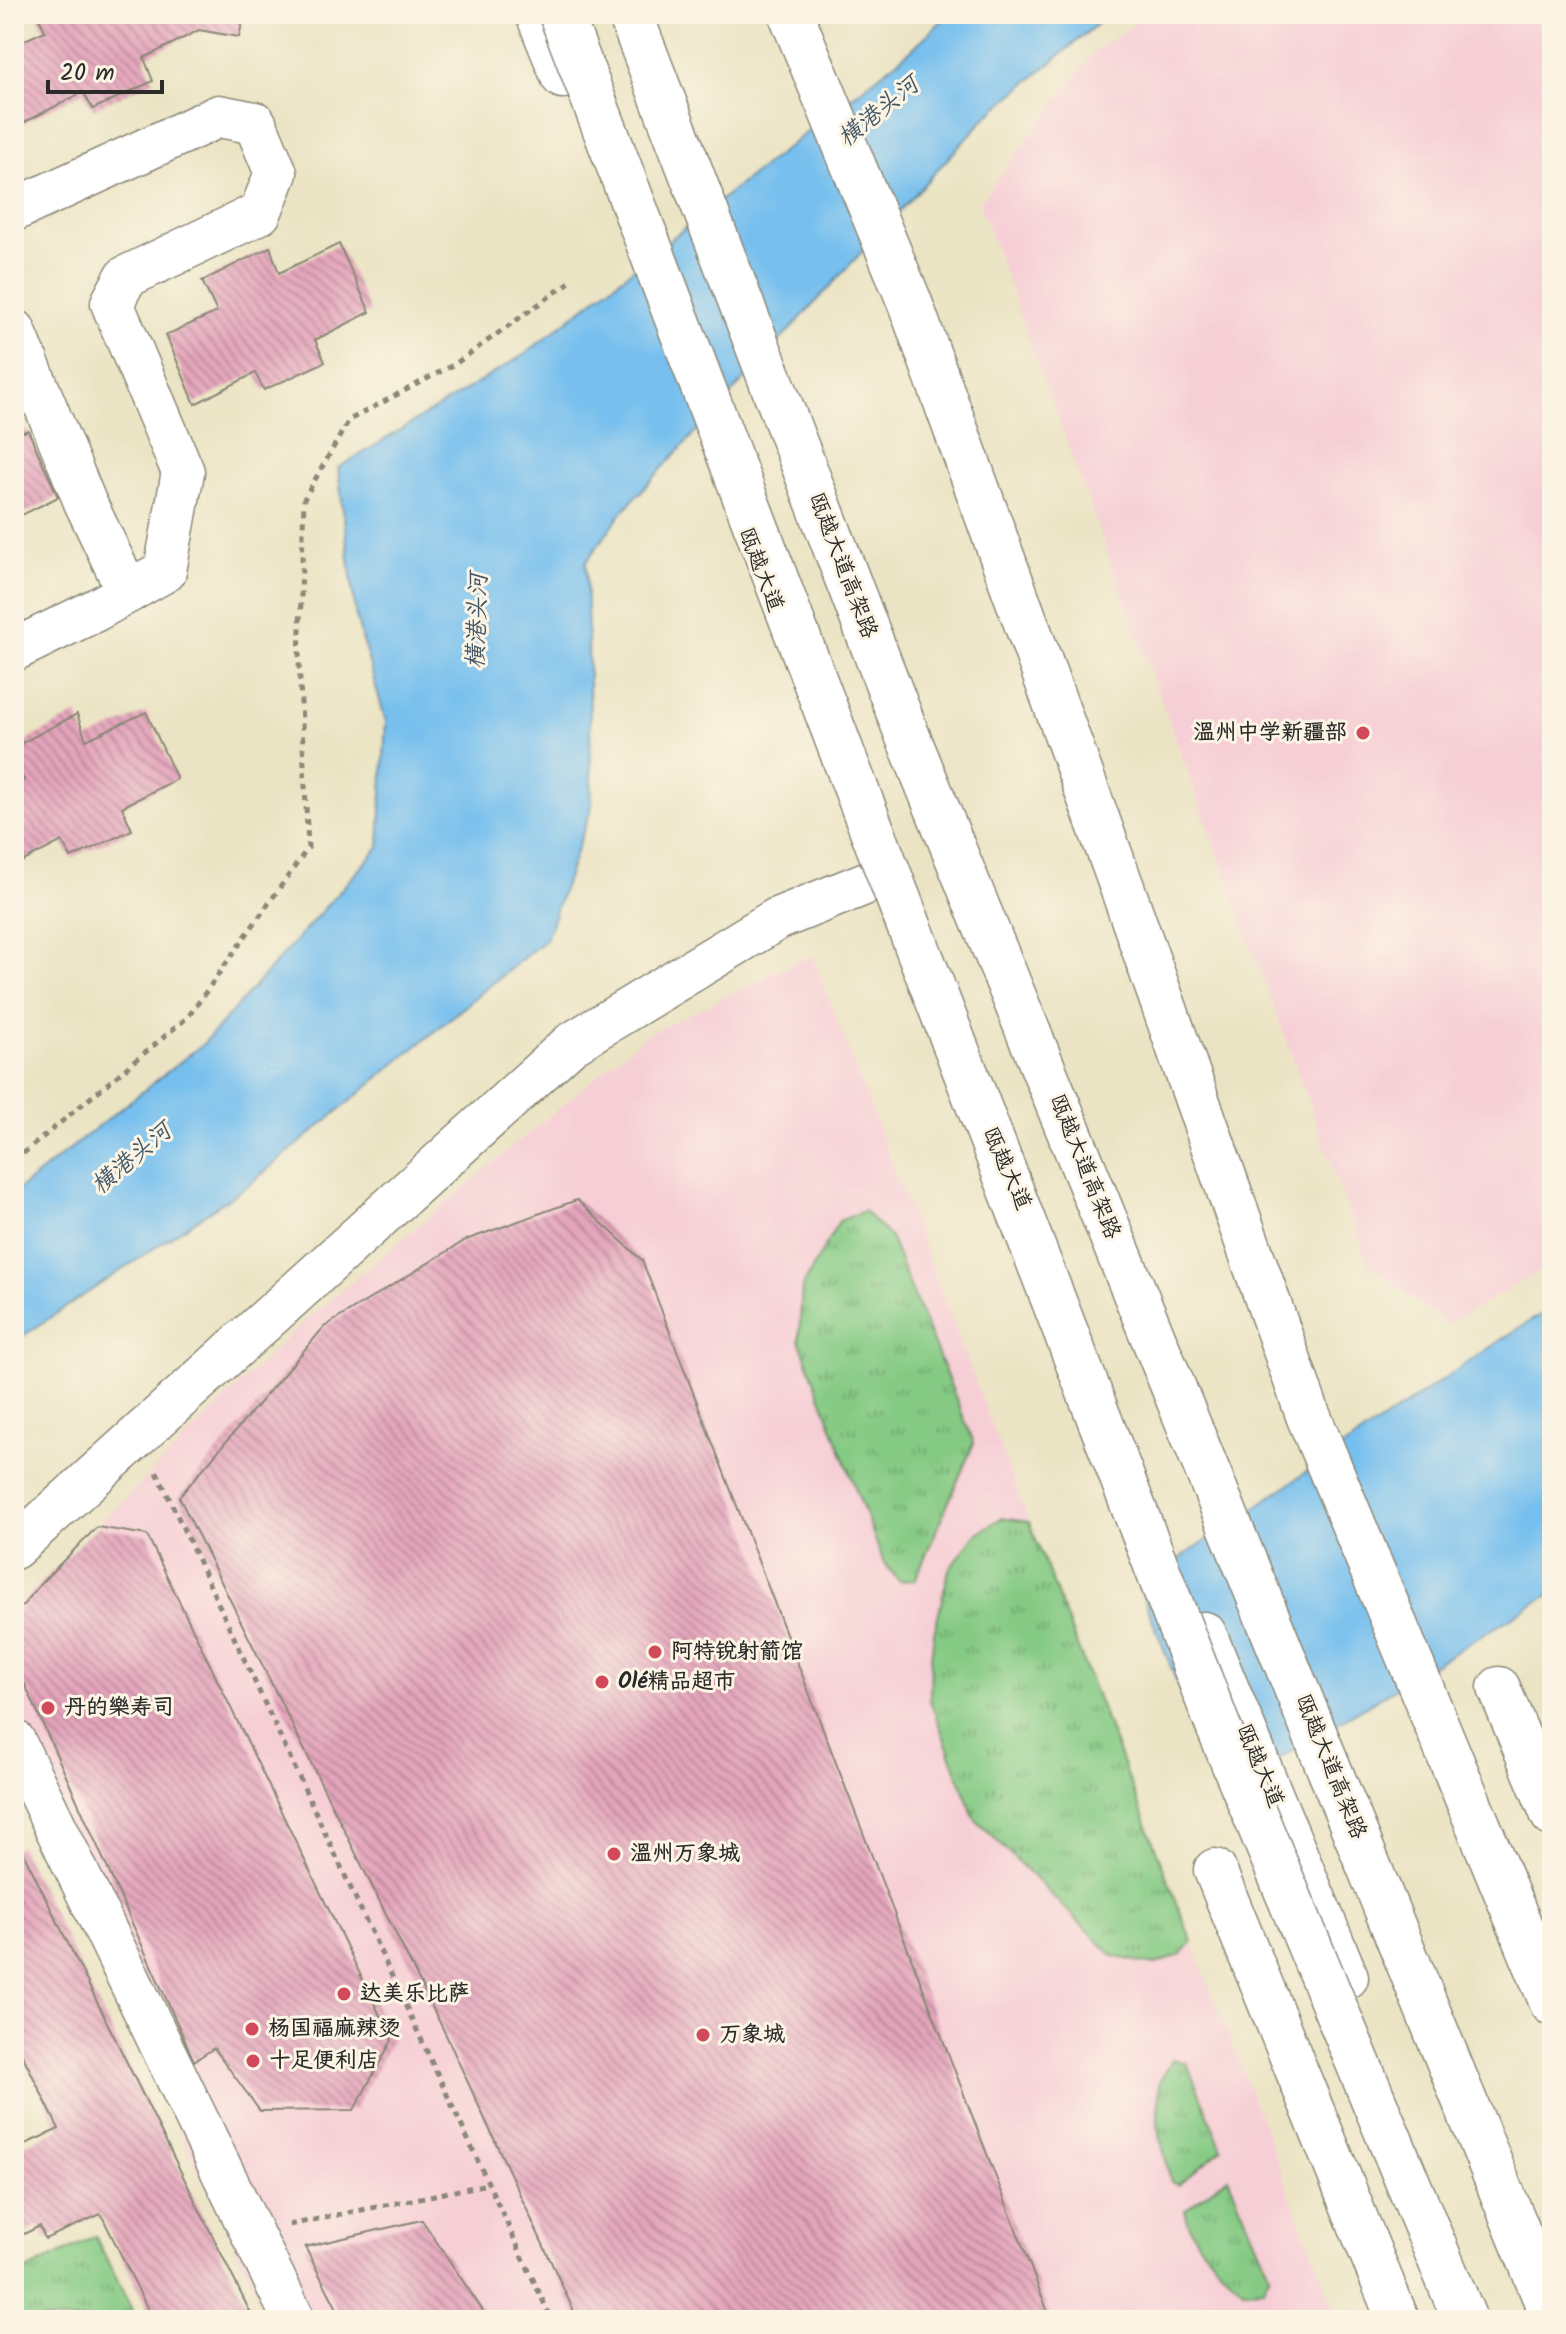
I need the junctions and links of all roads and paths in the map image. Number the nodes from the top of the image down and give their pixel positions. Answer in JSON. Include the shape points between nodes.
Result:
{"nodes":[{"id":1,"x":538,"y":14,"type":"edge"},
{"id":2,"x":561,"y":14,"type":"edge"},
{"id":3,"x":630,"y":14,"type":"edge"},
{"id":4,"x":791,"y":14,"type":"edge"},
{"id":5,"x":14,"y":210,"type":"edge"},
{"id":6,"x":574,"y":279,"type":"dead end"},
{"id":7,"x":14,"y":330,"type":"edge"},
{"id":8,"x":128,"y":592,"type":"junction"},
{"id":9,"x":14,"y":650,"type":"edge"},
{"id":10,"x":879,"y":878,"type":"junction"},
{"id":11,"x":14,"y":1161,"type":"edge"},
{"id":12,"x":139,"y":1433,"type":"junction"},
{"id":13,"x":14,"y":1548,"type":"edge"},
{"id":14,"x":1499,"y":1688,"type":"dead end"},
{"id":15,"x":14,"y":1741,"type":"edge"},
{"id":16,"x":1541,"y":1759,"type":"edge"},
{"id":17,"x":1552,"y":1815,"type":"edge"},
{"id":18,"x":1215,"y":1870,"type":"dead end"},
{"id":19,"x":1552,"y":2003,"type":"edge"},
{"id":20,"x":488,"y":2184,"type":"junction"},
{"id":21,"x":252,"y":2233,"type":"junction"},
{"id":22,"x":1552,"y":2315,"type":"edge"},
{"id":23,"x":294,"y":2320,"type":"edge"},
{"id":24,"x":552,"y":2320,"type":"edge"},
{"id":25,"x":1398,"y":2320,"type":"edge"},
{"id":26,"x":1465,"y":2320,"type":"edge"},
{"id":27,"x":1485,"y":2320,"type":"edge"}],
"edges":[{"from":1,"to":10,"type":"highway","name":"瓯越大道"},
{"from":2,"to":26,"type":"highway","bridge":true,"via":[[1218,1726]]},
{"from":3,"to":22,"type":"highway","name":"瓯越大道高架路","via":[[908,737]]},
{"from":4,"to":19,"type":"highway","via":[[910,303],[1308,1415]]},
{"from":5,"to":8,"type":"street","via":[[219,116],[255,123],[276,173],[260,213],[126,277],[112,303],[183,472],[165,571]]},
{"from":6,"to":11,"type":"path","via":[[455,364],[349,420],[304,499],[299,661],[308,848],[188,1017]]},
{"from":7,"to":8,"type":"street"},
{"from":8,"to":9,"type":"street"},
{"from":10,"to":12,"type":"street","via":[[777,919],[571,1044]]},
{"from":10,"to":27,"type":"highway","name":"瓯越大道","via":[[1151,1504]]},
{"from":12,"to":13,"type":"street"},
{"from":12,"to":20,"type":"path"},
{"from":14,"to":16,"type":"street"},
{"from":15,"to":21,"type":"street"},
{"from":16,"to":17,"type":"street"},
{"from":18,"to":25,"type":"street"},
{"from":20,"to":21,"type":"path"},
{"from":20,"to":24,"type":"path"},
{"from":21,"to":23,"type":"street"}]}
